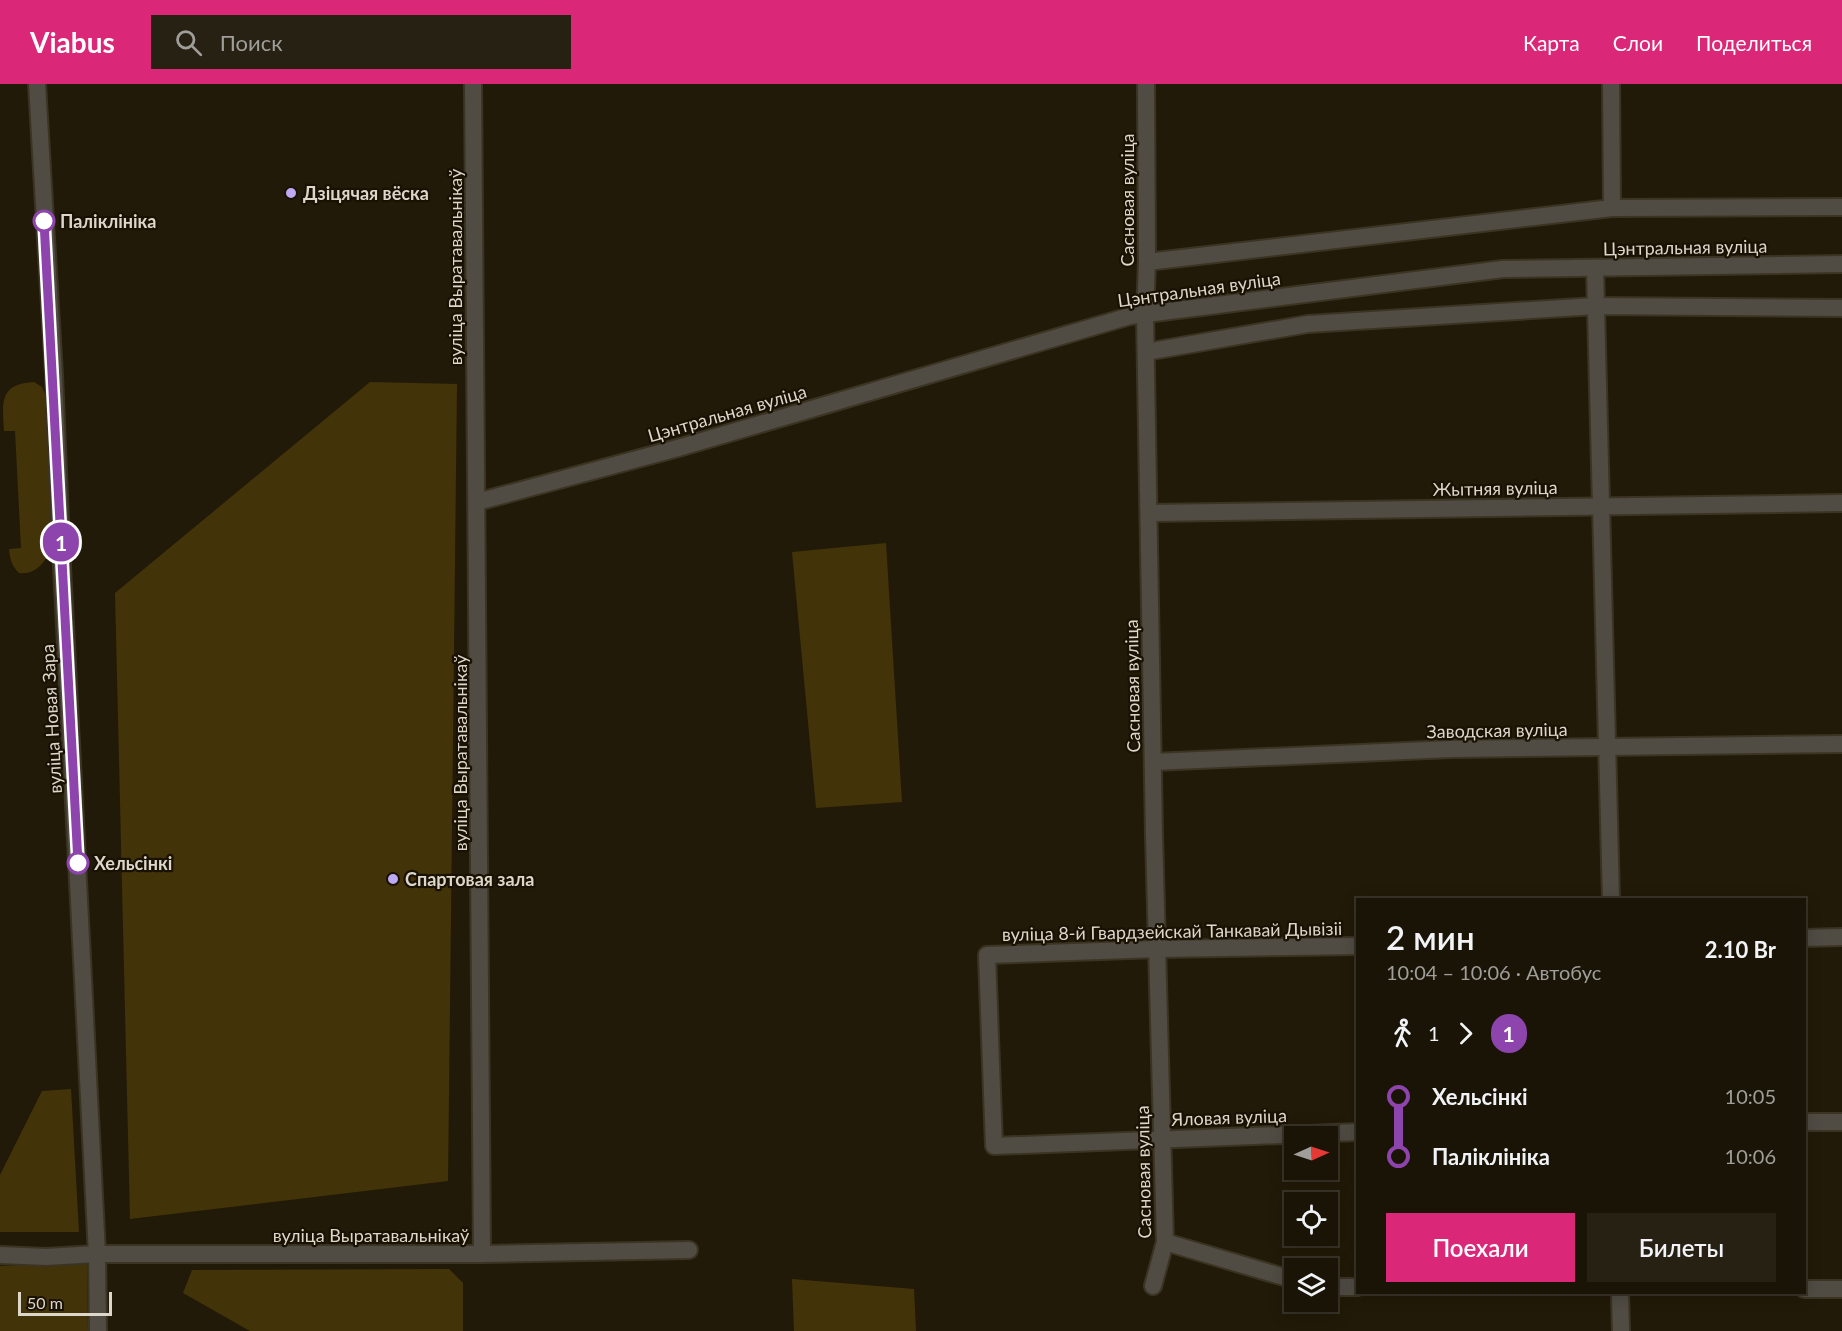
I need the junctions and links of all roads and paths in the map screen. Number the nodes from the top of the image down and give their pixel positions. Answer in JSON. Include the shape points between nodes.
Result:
{"nodes":[{"id":1,"x":37,"y":84,"type":"edge"},
{"id":2,"x":473,"y":84,"type":"edge"},
{"id":3,"x":1146,"y":84,"type":"edge"},
{"id":4,"x":1611,"y":84,"type":"edge"},
{"id":5,"x":1842,"y":207,"type":"edge"},
{"id":6,"x":1612,"y":208,"type":"junction"},
{"id":7,"x":1147,"y":262,"type":"junction"},
{"id":8,"x":1842,"y":264,"type":"edge"},
{"id":9,"x":1595,"y":268,"type":"junction"},
{"id":10,"x":1596,"y":306,"type":"junction"},
{"id":11,"x":1842,"y":308,"type":"edge"},
{"id":12,"x":1145,"y":315,"type":"junction"},
{"id":13,"x":1146,"y":352,"type":"junction"},
{"id":14,"x":477,"y":502,"type":"junction"},
{"id":15,"x":1842,"y":503,"type":"edge"},
{"id":16,"x":1601,"y":506,"type":"junction"},
{"id":17,"x":1149,"y":513,"type":"junction"},
{"id":18,"x":1842,"y":744,"type":"edge"},
{"id":19,"x":1607,"y":747,"type":"junction"},
{"id":20,"x":1153,"y":762,"type":"junction"},
{"id":21,"x":1611,"y":898,"type":"edge"},
{"id":22,"x":1842,"y":937,"type":"edge"},
{"id":23,"x":1806,"y":938,"type":"edge"},
{"id":24,"x":1356,"y":946,"type":"edge"},
{"id":25,"x":1157,"y":949,"type":"junction"},
{"id":26,"x":1806,"y":1122,"type":"edge"},
{"id":27,"x":1842,"y":1122,"type":"edge"},
{"id":28,"x":1356,"y":1132,"type":"edge"},
{"id":29,"x":1162,"y":1138,"type":"junction"},
{"id":30,"x":994,"y":1146,"type":"joint"},
{"id":31,"x":1165,"y":1242,"type":"junction"},
{"id":32,"x":689,"y":1250,"type":"dead end"},
{"id":33,"x":98,"y":1254,"type":"junction"},
{"id":34,"x":482,"y":1254,"type":"junction"},
{"id":35,"x":0,"y":1255,"type":"edge"},
{"id":36,"x":1284,"y":1277,"type":"edge"},
{"id":37,"x":1153,"y":1286,"type":"dead end"},
{"id":38,"x":1338,"y":1287,"type":"edge"},
{"id":39,"x":1356,"y":1287,"type":"edge"},
{"id":40,"x":1806,"y":1289,"type":"edge"},
{"id":41,"x":1842,"y":1289,"type":"edge"},
{"id":42,"x":1620,"y":1294,"type":"edge"},
{"id":43,"x":98,"y":1331,"type":"edge"},
{"id":44,"x":1622,"y":1331,"type":"edge"}],
"edges":[{"from":1,"to":33,"type":"street","name":"вуліца Новая Зара"},
{"from":2,"to":14,"type":"street","name":"вуліца Выратавальнікаў"},
{"from":3,"to":7,"type":"street","name":"Сасновая вуліца"},
{"from":4,"to":6,"type":"street"},
{"from":5,"to":6,"type":"street","name":"Цэнтральная вуліца"},
{"from":6,"to":7,"type":"street","name":"Цэнтральная вуліца"},
{"from":7,"to":12,"type":"street","name":"Сасновая вуліца"},
{"from":8,"to":9,"type":"street","name":"Цэнтральная вуліца"},
{"from":9,"to":10,"type":"street"},
{"from":9,"to":12,"type":"street","name":"Цэнтральная вуліца","via":[[1503,269]]},
{"from":10,"to":11,"type":"street"},
{"from":10,"to":13,"type":"street","via":[[1308,324]]},
{"from":10,"to":16,"type":"street"},
{"from":12,"to":13,"type":"street","name":"Сасновая вуліца"},
{"from":12,"to":14,"type":"street","name":"Цэнтральная вуліца","via":[[1130,316],[678,448]]},
{"from":13,"to":17,"type":"street","name":"Сасновая вуліца"},
{"from":14,"to":34,"type":"street","name":"вуліца Выратавальнікаў"},
{"from":15,"to":16,"type":"street","name":"Жытняя вуліца"},
{"from":16,"to":17,"type":"street","name":"Жытняя вуліца"},
{"from":16,"to":19,"type":"street"},
{"from":17,"to":20,"type":"street","name":"Сасновая вуліца"},
{"from":18,"to":19,"type":"street","name":"Заводская вуліца"},
{"from":19,"to":20,"type":"street","name":"Заводская вуліца","via":[[1451,749]]},
{"from":19,"to":21,"type":"street"},
{"from":20,"to":25,"type":"street","name":"Сасновая вуліца"},
{"from":22,"to":23,"type":"street"},
{"from":24,"to":25,"type":"street","name":"вуліца 8-й Гвардзейскай Танкавай Дывізіі"},
{"from":25,"to":29,"type":"street","name":"Сасновая вуліца"},
{"from":25,"to":30,"type":"street","name":"вуліца 8-й Гвардзейскай Танкавай Дывізіі","via":[[987,955]]},
{"from":26,"to":27,"type":"street"},
{"from":28,"to":29,"type":"street","name":"Яловая вуліца"},
{"from":29,"to":30,"type":"street","name":"Яловая вуліца"},
{"from":29,"to":31,"type":"street","name":"Сасновая вуліца"},
{"from":31,"to":36,"type":"street"},
{"from":31,"to":37,"type":"street","name":"Сасновая вуліца"},
{"from":32,"to":34,"type":"street"},
{"from":33,"to":34,"type":"street","name":"вуліца Выратавальнікаў"},
{"from":33,"to":35,"type":"street"},
{"from":33,"to":43,"type":"street","name":"вуліца Новая Зара"},
{"from":38,"to":39,"type":"street"},
{"from":40,"to":41,"type":"street"},
{"from":42,"to":44,"type":"street"}]}
